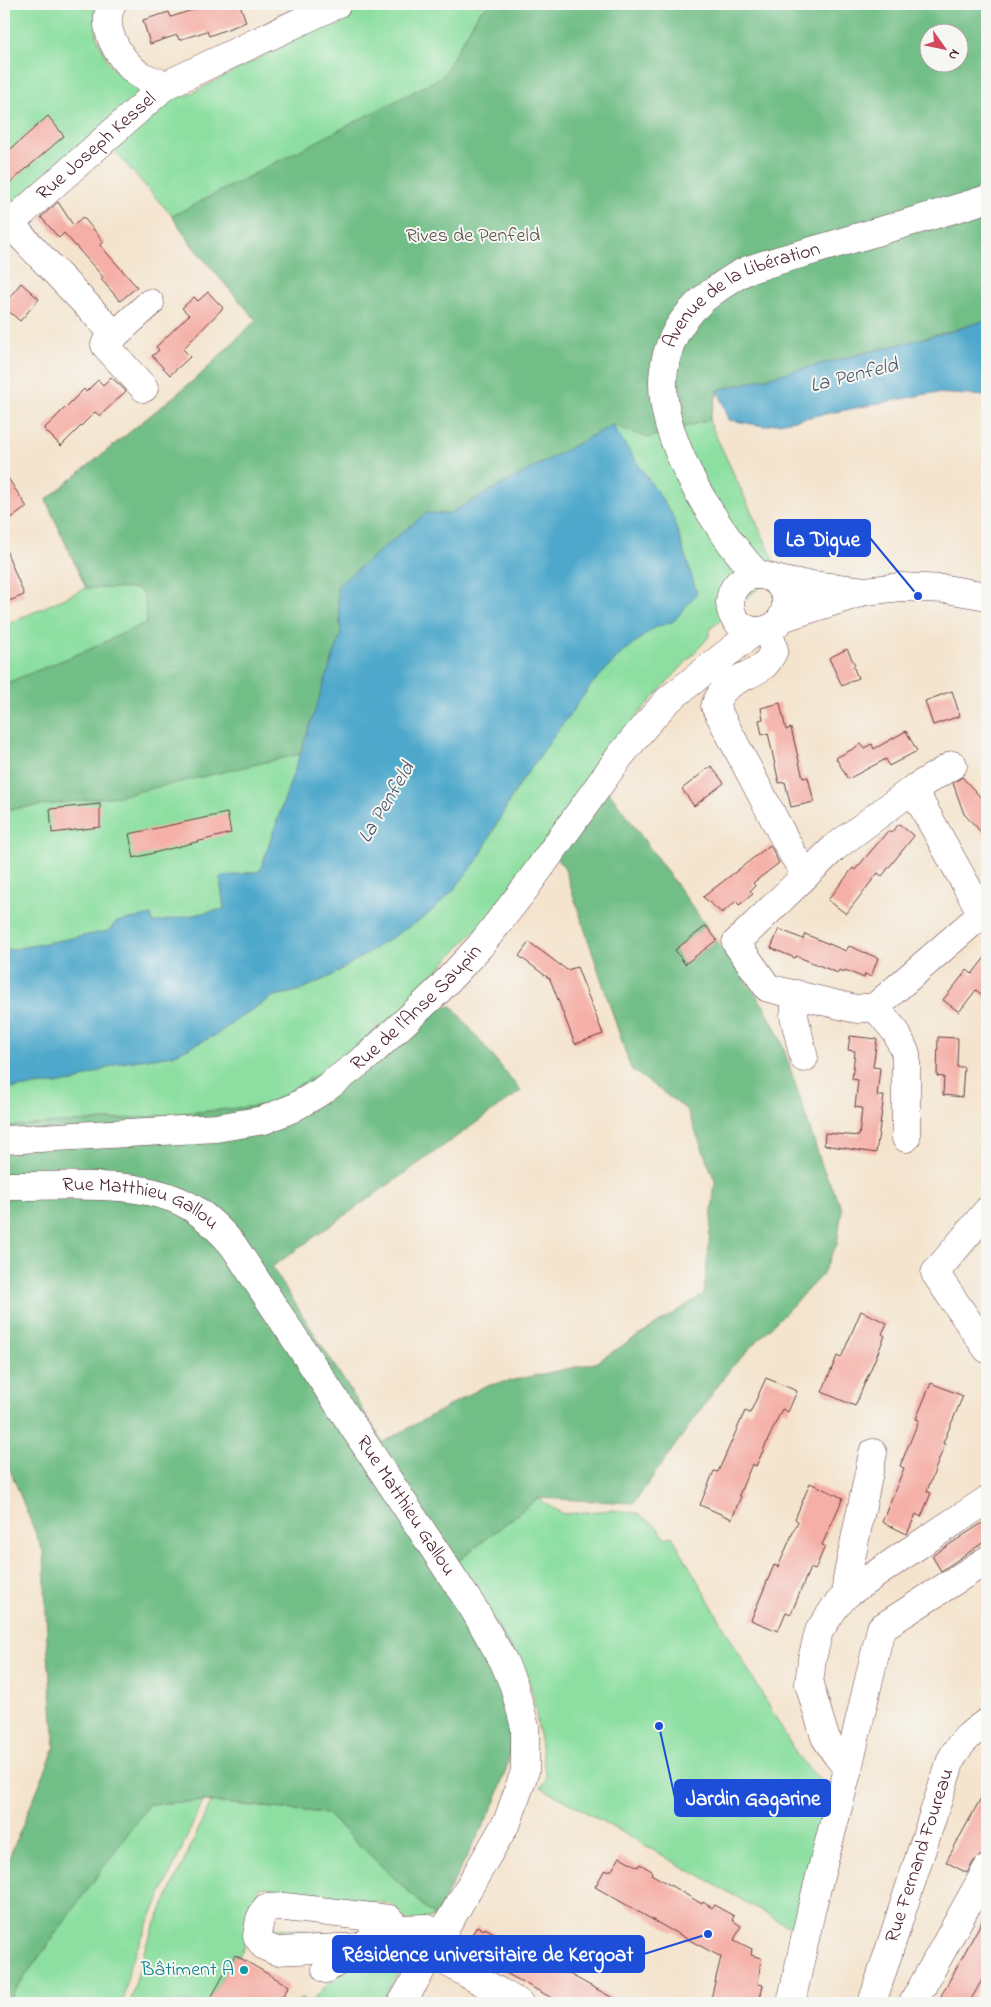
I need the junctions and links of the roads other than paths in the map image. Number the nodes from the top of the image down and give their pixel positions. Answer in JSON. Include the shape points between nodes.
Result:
{"nodes":[{"id":1,"x":112,"y":4,"type":"edge"},
{"id":2,"x":337,"y":4,"type":"edge"},
{"id":3,"x":166,"y":85,"type":"junction"},
{"id":4,"x":987,"y":199,"type":"edge"},
{"id":5,"x":7,"y":226,"type":"edge"},
{"id":6,"x":150,"y":303,"type":"dead end"},
{"id":7,"x":115,"y":335,"type":"junction"},
{"id":8,"x":144,"y":388,"type":"dead end"},
{"id":9,"x":710,"y":511,"type":"junction"},
{"id":10,"x":765,"y":576,"type":"junction"},
{"id":11,"x":866,"y":590,"type":"junction"},
{"id":12,"x":987,"y":596,"type":"edge"},
{"id":13,"x":732,"y":602,"type":"junction"},
{"id":14,"x":768,"y":626,"type":"junction"},
{"id":15,"x":710,"y":666,"type":"junction"},
{"id":16,"x":953,"y":765,"type":"dead end"},
{"id":17,"x":914,"y":789,"type":"junction"},
{"id":18,"x":806,"y":875,"type":"junction"},
{"id":19,"x":985,"y":914,"type":"edge"},
{"id":20,"x":798,"y":994,"type":"junction"},
{"id":21,"x":875,"y":1007,"type":"junction"},
{"id":22,"x":804,"y":1058,"type":"dead end"},
{"id":23,"x":906,"y":1138,"type":"dead end"},
{"id":24,"x":4,"y":1140,"type":"edge"},
{"id":25,"x":4,"y":1186,"type":"edge"},
{"id":26,"x":987,"y":1211,"type":"edge"},
{"id":27,"x":987,"y":1349,"type":"edge"},
{"id":28,"x":873,"y":1453,"type":"dead end"},
{"id":29,"x":987,"y":1500,"type":"edge"},
{"id":30,"x":987,"y":1560,"type":"edge"},
{"id":31,"x":847,"y":1594,"type":"junction"},
{"id":32,"x":987,"y":1722,"type":"edge"},
{"id":33,"x":848,"y":1768,"type":"junction"},
{"id":34,"x":987,"y":1869,"type":"edge"},
{"id":35,"x":397,"y":1929,"type":"junction"},
{"id":36,"x":436,"y":1945,"type":"junction"},
{"id":37,"x":360,"y":1947,"type":"junction"},
{"id":38,"x":326,"y":1969,"type":"dead end"},
{"id":39,"x":412,"y":2000,"type":"edge"},
{"id":40,"x":519,"y":2003,"type":"edge"},
{"id":41,"x":791,"y":2003,"type":"edge"},
{"id":42,"x":872,"y":2003,"type":"edge"},
{"id":43,"x":913,"y":2003,"type":"edge"}],
"edges":[{"from":1,"to":3,"type":"street","via":[[109,24],[118,50],[138,74]]},
{"from":2,"to":3,"type":"street","name":"Rue Joseph Kessel"},
{"from":3,"to":5,"type":"street","name":"Rue Joseph Kessel"},
{"from":4,"to":9,"type":"street","name":"Avenue de la Libération","via":[[747,271],[706,296],[685,316],[664,365],[664,403],[676,447]]},
{"from":5,"to":7,"type":"street"},
{"from":6,"to":7,"type":"street"},
{"from":7,"to":8,"type":"street","via":[[105,345]]},
{"from":9,"to":10,"type":"street","name":"Avenue de la Libération","via":[[743,560]]},
{"from":9,"to":13,"type":"street","name":"Avenue de la Libération"},
{"from":10,"to":11,"type":"street","name":"Rue de l'Anse Saupin","via":[[792,583]]},
{"from":10,"to":13,"type":"street","via":[[745,578],[737,584]]},
{"from":10,"to":14,"type":"street","via":[[785,592],[786,610]]},
{"from":11,"to":12,"type":"street","name":"Rue de l'Anse Saupin","via":[[946,588]]},
{"from":11,"to":14,"type":"street","name":"Rue de l'Anse Saupin"},
{"from":13,"to":14,"type":"street","via":[[736,619],[742,625]]},
{"from":13,"to":15,"type":"street","name":"Rue de l'Anse Saupin"},
{"from":14,"to":15,"type":"street","name":"Rue de l'Anse Saupin"},
{"from":14,"to":18,"type":"street","via":[[774,650],[769,659],[764,666],[728,685],[718,694],[715,706]]},
{"from":15,"to":24,"type":"street","name":"Rue de l'Anse Saupin","via":[[668,701],[644,727],[480,946],[438,991],[368,1056],[322,1091],[294,1108],[264,1120],[216,1128]]},
{"from":16,"to":17,"type":"street"},
{"from":17,"to":18,"type":"street","via":[[834,848]]},
{"from":17,"to":19,"type":"street"},
{"from":18,"to":20,"type":"street","via":[[736,943],[768,988]]},
{"from":19,"to":21,"type":"street"},
{"from":20,"to":21,"type":"street","via":[[856,1009]]},
{"from":20,"to":22,"type":"street","via":[[794,1016]]},
{"from":21,"to":23,"type":"street","via":[[896,1032],[906,1054]]},
{"from":25,"to":36,"type":"street","name":"Rue Matthieu Gallou","via":[[114,1186],[149,1192],[182,1202],[218,1228],[233,1245],[475,1611],[514,1686],[525,1726],[525,1771],[508,1820]]},
{"from":26,"to":27,"type":"street","via":[[935,1273]]},
{"from":28,"to":31,"type":"street"},
{"from":29,"to":31,"type":"street"},
{"from":30,"to":33,"type":"street","via":[[880,1628]]},
{"from":31,"to":33,"type":"street","via":[[819,1631],[809,1684],[825,1737]]},
{"from":32,"to":42,"type":"street","name":"Rue Fernand Foureau","via":[[957,1747]]},
{"from":33,"to":41,"type":"street"},
{"from":34,"to":43,"type":"street"},
{"from":35,"to":36,"type":"street","via":[[426,1928]]},
{"from":35,"to":37,"type":"street"},
{"from":35,"to":37,"type":"street","via":[[389,1920],[285,1907],[266,1908],[260,1919],[257,1936],[264,1946],[276,1951]]},
{"from":36,"to":39,"type":"street","name":"Rue Matthieu Gallou"},
{"from":36,"to":40,"type":"street"},
{"from":37,"to":38,"type":"street"}]}
